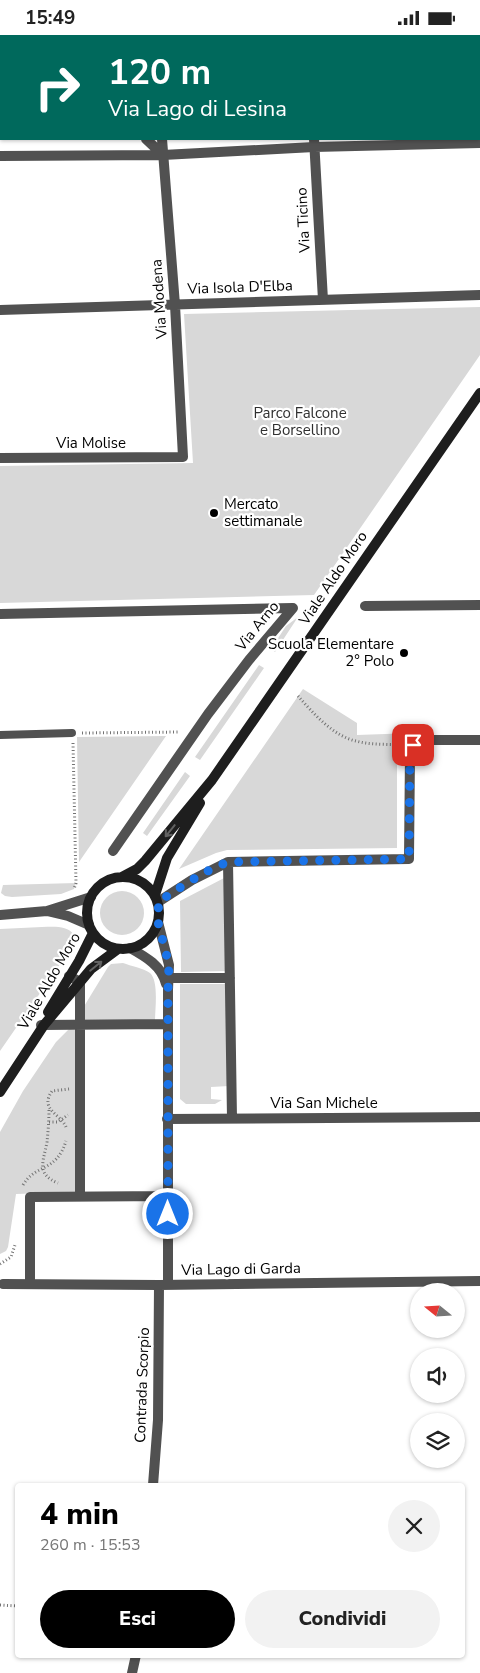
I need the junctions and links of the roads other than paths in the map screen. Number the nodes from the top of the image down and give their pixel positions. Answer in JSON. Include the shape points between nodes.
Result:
{"nodes":[{"id":1,"x":147,"y":140,"type":"edge"},
{"id":2,"x":162,"y":140,"type":"edge"},
{"id":3,"x":314,"y":143,"type":"edge"},
{"id":4,"x":480,"y":143,"type":"edge"},
{"id":5,"x":163,"y":155,"type":"junction"},
{"id":6,"x":0,"y":156,"type":"edge"},
{"id":7,"x":480,"y":295,"type":"edge"},
{"id":8,"x":322,"y":300,"type":"junction"},
{"id":9,"x":175,"y":305,"type":"junction"},
{"id":10,"x":0,"y":310,"type":"edge"},
{"id":11,"x":480,"y":393,"type":"edge"},
{"id":12,"x":183,"y":457,"type":"joint"},
{"id":13,"x":0,"y":458,"type":"edge"},
{"id":14,"x":480,"y":605,"type":"edge"},
{"id":15,"x":365,"y":606,"type":"dead end"},
{"id":16,"x":0,"y":614,"type":"edge"},
{"id":17,"x":72,"y":733,"type":"road end"},
{"id":18,"x":0,"y":735,"type":"edge"},
{"id":19,"x":480,"y":740,"type":"edge"},
{"id":20,"x":212,"y":780,"type":"junction"},
{"id":21,"x":113,"y":851,"type":"dead end"},
{"id":22,"x":228,"y":862,"type":"junction"},
{"id":23,"x":122,"y":877,"type":"junction"},
{"id":24,"x":91,"y":897,"type":"junction"},
{"id":25,"x":156,"y":898,"type":"junction"},
{"id":26,"x":47,"y":911,"type":"junction"},
{"id":27,"x":0,"y":915,"type":"edge"},
{"id":28,"x":158,"y":922,"type":"junction"},
{"id":29,"x":91,"y":929,"type":"junction"},
{"id":30,"x":118,"y":949,"type":"junction"},
{"id":31,"x":130,"y":949,"type":"junction"},
{"id":32,"x":69,"y":977,"type":"junction"},
{"id":33,"x":230,"y":977,"type":"junction"},
{"id":34,"x":167,"y":978,"type":"junction"},
{"id":35,"x":80,"y":982,"type":"junction"},
{"id":36,"x":168,"y":1024,"type":"junction"},
{"id":37,"x":42,"y":1025,"type":"junction"},
{"id":38,"x":79,"y":1025,"type":"junction"},
{"id":39,"x":0,"y":1092,"type":"edge"},
{"id":40,"x":480,"y":1117,"type":"edge"},
{"id":41,"x":168,"y":1119,"type":"junction"},
{"id":42,"x":232,"y":1119,"type":"junction"},
{"id":43,"x":80,"y":1196,"type":"junction"},
{"id":44,"x":168,"y":1197,"type":"junction"},
{"id":45,"x":480,"y":1281,"type":"edge"},
{"id":46,"x":3,"y":1283,"type":"dead end"},
{"id":47,"x":30,"y":1284,"type":"junction"},
{"id":48,"x":164,"y":1285,"type":"junction"},
{"id":49,"x":152,"y":1483,"type":"edge"},
{"id":50,"x":135,"y":1658,"type":"edge"},
{"id":51,"x":132,"y":1673,"type":"edge"}],
"edges":[{"from":1,"to":5,"type":"street"},
{"from":2,"to":5,"type":"street","name":"Via Modena"},
{"from":3,"to":4,"type":"street"},
{"from":3,"to":5,"type":"street"},
{"from":3,"to":8,"type":"street","name":"Via Ticino"},
{"from":5,"to":6,"type":"street"},
{"from":5,"to":9,"type":"street","name":"Via Modena"},
{"from":7,"to":8,"type":"street","name":"Via Isola D'Elba"},
{"from":8,"to":9,"type":"street","name":"Via Isola D'Elba"},
{"from":9,"to":10,"type":"street","name":"Via Isola D'Elba"},
{"from":9,"to":12,"type":"street","name":"Via Modena"},
{"from":11,"to":20,"type":"main road","name":"Viale Aldo Moro"},
{"from":12,"to":13,"type":"street","name":"Via Molise"},
{"from":14,"to":15,"type":"street"},
{"from":16,"to":21,"type":"street","name":"Via Arno","via":[[293,608],[196,731]]},
{"from":17,"to":18,"type":"lane"},
{"from":19,"to":22,"type":"street","via":[[422,740],[413,745],[410,752],[409,859]]},
{"from":20,"to":23,"type":"main road","name":"Viale Aldo Moro","one_way":true,"via":[[145,861]]},
{"from":20,"to":25,"type":"main road","name":"Viale Aldo Moro","via":[[167,858]]},
{"from":22,"to":25,"type":"street"},
{"from":22,"to":33,"type":"street"},
{"from":23,"to":24,"type":"main road","name":"Viale Aldo Moro","via":[[104,883]]},
{"from":23,"to":25,"type":"main road","via":[[144,883]]},
{"from":24,"to":26,"type":"street"},
{"from":24,"to":29,"type":"main road","name":"Viale Aldo Moro","via":[[88,906]]},
{"from":25,"to":28,"type":"main road","name":"Viale Aldo Moro"},
{"from":26,"to":27,"type":"street"},
{"from":26,"to":29,"type":"street"},
{"from":28,"to":31,"type":"main road","via":[[148,939]]},
{"from":28,"to":34,"type":"street","name":"Contrada Scorpio","via":[[169,965]]},
{"from":29,"to":30,"type":"main road","name":"Viale Aldo Moro","via":[[100,941]]},
{"from":29,"to":32,"type":"main road","name":"Viale Aldo Moro"},
{"from":30,"to":31,"type":"main road","name":"Viale Aldo Moro"},
{"from":35,"to":30,"type":"main road","name":"Viale Aldo Moro","one_way":true,"via":[[91,969]]},
{"from":31,"to":34,"type":"street","via":[[146,957]]},
{"from":32,"to":35,"type":"street"},
{"from":32,"to":37,"type":"main road","name":"Viale Aldo Moro"},
{"from":33,"to":34,"type":"street"},
{"from":33,"to":42,"type":"street"},
{"from":34,"to":36,"type":"street","name":"Contrada Scorpio"},
{"from":35,"to":37,"type":"main road","name":"Viale Aldo Moro"},
{"from":35,"to":38,"type":"street"},
{"from":36,"to":38,"type":"street"},
{"from":36,"to":41,"type":"street","name":"Contrada Scorpio"},
{"from":37,"to":38,"type":"street"},
{"from":37,"to":39,"type":"main road","name":"Viale Aldo Moro"},
{"from":38,"to":43,"type":"street"},
{"from":40,"to":42,"type":"street","name":"Via San Michele"},
{"from":41,"to":42,"type":"street","name":"Via San Michele"},
{"from":41,"to":44,"type":"street","name":"Contrada Scorpio"},
{"from":43,"to":44,"type":"street"},
{"from":43,"to":47,"type":"street","via":[[30,1197]]},
{"from":44,"to":48,"type":"street","name":"Contrada Scorpio"},
{"from":45,"to":48,"type":"street","name":"Via Lago di Garda"},
{"from":46,"to":47,"type":"street","name":"Via Lago di Garda"},
{"from":47,"to":48,"type":"street","name":"Via Lago di Garda"},
{"from":48,"to":49,"type":"street","name":"Contrada Scorpio"},
{"from":50,"to":51,"type":"street"}]}
